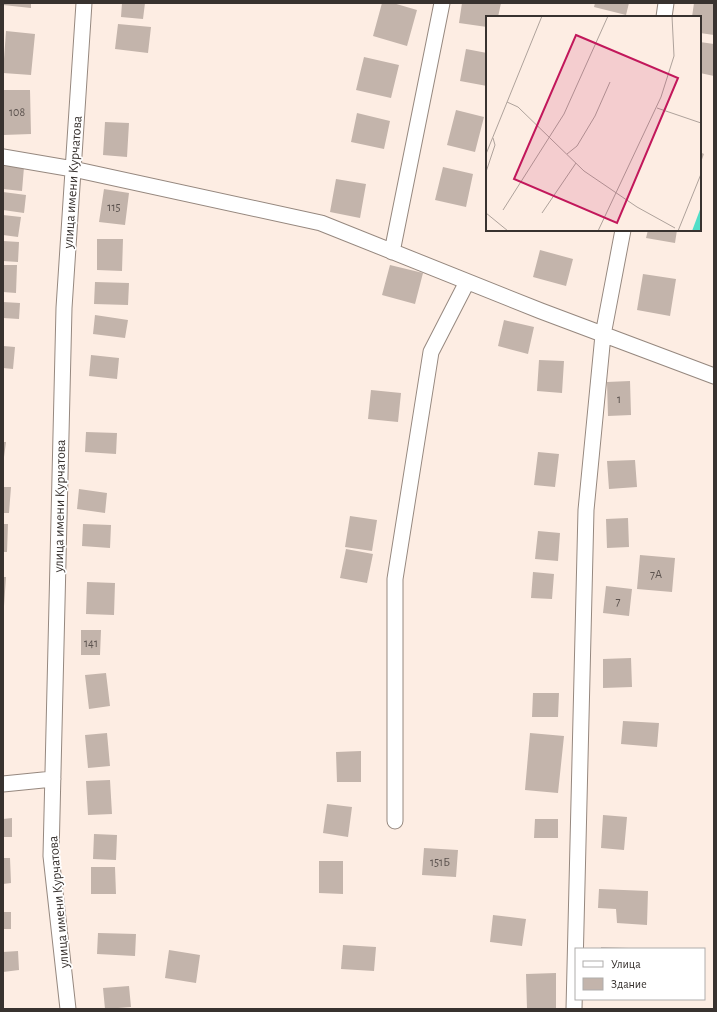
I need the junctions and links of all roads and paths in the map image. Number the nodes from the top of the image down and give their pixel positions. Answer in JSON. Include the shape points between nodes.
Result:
{"nodes":[{"id":1,"x":84,"y":3,"type":"edge"},
{"id":2,"x":442,"y":3,"type":"edge"},
{"id":3,"x":666,"y":3,"type":"edge"},
{"id":4,"x":664,"y":16,"type":"edge"},
{"id":5,"x":3,"y":157,"type":"edge"},
{"id":6,"x":73,"y":169,"type":"junction"},
{"id":7,"x":623,"y":231,"type":"edge"},
{"id":8,"x":392,"y":252,"type":"junction"},
{"id":9,"x":467,"y":282,"type":"junction"},
{"id":10,"x":603,"y":334,"type":"junction"},
{"id":11,"x":714,"y":376,"type":"edge"},
{"id":12,"x":53,"y":780,"type":"junction"},
{"id":13,"x":3,"y":784,"type":"edge"},
{"id":14,"x":395,"y":821,"type":"dead end"},
{"id":15,"x":575,"y":948,"type":"edge"},
{"id":16,"x":575,"y":967,"type":"edge"},
{"id":17,"x":68,"y":1009,"type":"edge"},
{"id":18,"x":574,"y":1009,"type":"edge"}],
"edges":[{"from":1,"to":6,"type":"street","name":"улица имени Курчатова"},
{"from":2,"to":8,"type":"street"},
{"from":3,"to":4,"type":"street"},
{"from":5,"to":6,"type":"street"},
{"from":6,"to":8,"type":"street","via":[[321,223]]},
{"from":6,"to":12,"type":"street","name":"улица имени Курчатова","via":[[64,308]]},
{"from":7,"to":10,"type":"street"},
{"from":8,"to":9,"type":"street"},
{"from":9,"to":10,"type":"street"},
{"from":9,"to":14,"type":"street","via":[[431,352],[395,579]]},
{"from":10,"to":11,"type":"street"},
{"from":10,"to":15,"type":"street","via":[[586,510]]},
{"from":12,"to":13,"type":"street"},
{"from":12,"to":17,"type":"street","name":"улица имени Курчатова","via":[[51,856]]},
{"from":16,"to":18,"type":"street"}]}
